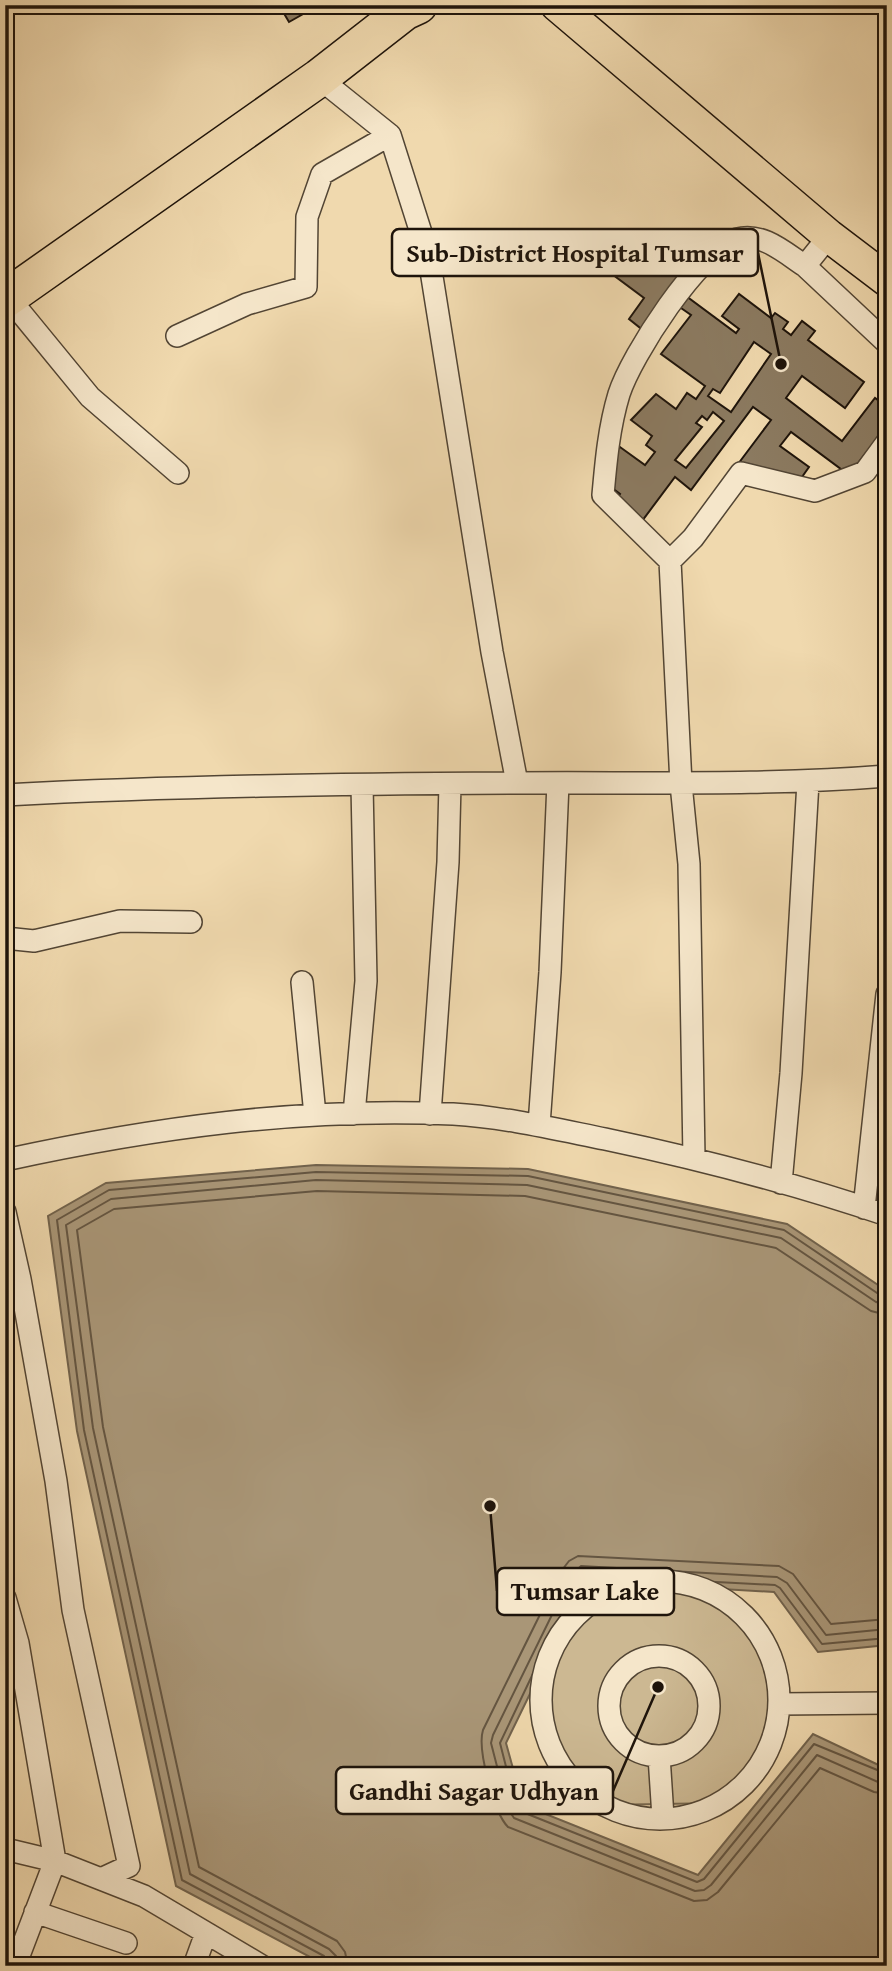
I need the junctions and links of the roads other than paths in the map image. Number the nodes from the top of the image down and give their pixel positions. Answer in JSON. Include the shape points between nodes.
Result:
{"nodes":[{"id":1,"x":418,"y":5,"type":"edge"},
{"id":2,"x":556,"y":5,"type":"edge"},
{"id":3,"x":319,"y":78,"type":"junction"},
{"id":4,"x":390,"y":135,"type":"junction"},
{"id":5,"x":829,"y":236,"type":"junction"},
{"id":6,"x":804,"y":266,"type":"junction"},
{"id":7,"x":887,"y":280,"type":"edge"},
{"id":8,"x":6,"y":298,"type":"edge"},
{"id":9,"x":177,"y":336,"type":"dead end"},
{"id":10,"x":887,"y":343,"type":"edge"},
{"id":11,"x":887,"y":442,"type":"edge"},
{"id":12,"x":177,"y":473,"type":"dead end"},
{"id":13,"x":670,"y":561,"type":"junction"},
{"id":14,"x":887,"y":776,"type":"edge"},
{"id":15,"x":808,"y":782,"type":"junction"},
{"id":16,"x":517,"y":783,"type":"junction"},
{"id":17,"x":558,"y":783,"type":"junction"},
{"id":18,"x":450,"y":784,"type":"junction"},
{"id":19,"x":681,"y":784,"type":"junction"},
{"id":20,"x":362,"y":785,"type":"junction"},
{"id":21,"x":5,"y":796,"type":"edge"},
{"id":22,"x":191,"y":922,"type":"dead end"},
{"id":23,"x":5,"y":938,"type":"edge"},
{"id":24,"x":302,"y":982,"type":"dead end"},
{"id":25,"x":887,"y":994,"type":"edge"},
{"id":26,"x":354,"y":1114,"type":"junction"},
{"id":27,"x":430,"y":1114,"type":"junction"},
{"id":28,"x":315,"y":1115,"type":"junction"},
{"id":29,"x":539,"y":1125,"type":"junction"},
{"id":30,"x":694,"y":1158,"type":"junction"},
{"id":31,"x":5,"y":1160,"type":"edge"},
{"id":32,"x":781,"y":1183,"type":"junction"},
{"id":33,"x":864,"y":1208,"type":"junction"},
{"id":34,"x":5,"y":1212,"type":"edge"},
{"id":35,"x":887,"y":1214,"type":"edge"},
{"id":36,"x":5,"y":1598,"type":"edge"},
{"id":37,"x":887,"y":1703,"type":"edge"},
{"id":38,"x":780,"y":1704,"type":"junction"},
{"id":39,"x":659,"y":1756,"type":"junction"},
{"id":40,"x":663,"y":1817,"type":"junction"},
{"id":41,"x":5,"y":1849,"type":"edge"},
{"id":42,"x":55,"y":1861,"type":"junction"},
{"id":43,"x":101,"y":1879,"type":"junction"},
{"id":44,"x":35,"y":1912,"type":"junction"},
{"id":45,"x":206,"y":1933,"type":"junction"},
{"id":46,"x":127,"y":1943,"type":"dead end"},
{"id":47,"x":15,"y":1966,"type":"edge"},
{"id":48,"x":194,"y":1966,"type":"edge"},
{"id":49,"x":262,"y":1966,"type":"edge"}],
"edges":[{"from":1,"to":3,"type":"highway"},
{"from":2,"to":5,"type":"main road"},
{"from":3,"to":4,"type":"street"},
{"from":3,"to":8,"type":"highway"},
{"from":4,"to":9,"type":"street","via":[[322,174],[307,217],[306,287],[247,304]]},
{"from":4,"to":16,"type":"street","via":[[429,258]]},
{"from":5,"to":6,"type":"street"},
{"from":5,"to":7,"type":"main road"},
{"from":6,"to":10,"type":"street"},
{"from":6,"to":13,"type":"street","via":[[766,240],[738,239],[712,253],[643,345],[620,392],[603,495]]},
{"from":8,"to":12,"type":"street","via":[[90,397]]},
{"from":11,"to":13,"type":"street","via":[[865,471],[815,491],[741,473]]},
{"from":13,"to":19,"type":"street"},
{"from":14,"to":15,"type":"street"},
{"from":15,"to":19,"type":"street"},
{"from":15,"to":32,"type":"street"},
{"from":16,"to":17,"type":"street"},
{"from":16,"to":18,"type":"street"},
{"from":17,"to":19,"type":"street"},
{"from":17,"to":29,"type":"street"},
{"from":18,"to":20,"type":"street"},
{"from":18,"to":27,"type":"street"},
{"from":19,"to":30,"type":"street","via":[[689,864]]},
{"from":20,"to":21,"type":"street","via":[[135,788]]},
{"from":20,"to":26,"type":"street","via":[[366,981]]},
{"from":22,"to":23,"type":"street","via":[[120,921],[34,941]]},
{"from":24,"to":28,"type":"street"},
{"from":25,"to":33,"type":"street"},
{"from":26,"to":27,"type":"street"},
{"from":26,"to":28,"type":"street"},
{"from":27,"to":29,"type":"street"},
{"from":28,"to":31,"type":"street","via":[[192,1125]]},
{"from":29,"to":30,"type":"street"},
{"from":30,"to":32,"type":"street"},
{"from":32,"to":33,"type":"street"},
{"from":33,"to":35,"type":"street"},
{"from":34,"to":43,"type":"street","via":[[56,1481],[74,1610],[129,1866]]},
{"from":36,"to":42,"type":"street","via":[[18,1643]]},
{"from":37,"to":38,"type":"street"},
{"from":38,"to":40,"type":"street","via":[[772,1743],[751,1777],[720,1803],[682,1817]]},
{"from":38,"to":40,"type":"street","via":[[775,1666],[758,1631],[731,1603],[696,1586],[657,1580],[619,1587],[585,1606],[559,1635],[543,1671],[540,1709],[550,1748],[572,1782],[604,1805],[642,1818]]},
{"from":39,"to":39,"type":"street","via":[[676,1754],[702,1733],[709,1701],[696,1672],[682,1662],[650,1657],[628,1668],[612,1687],[610,1719],[623,1740],[643,1754]]},
{"from":39,"to":40,"type":"street"},
{"from":41,"to":42,"type":"street"},
{"from":42,"to":43,"type":"street"},
{"from":42,"to":44,"type":"street"},
{"from":43,"to":45,"type":"street","via":[[144,1896]]},
{"from":44,"to":46,"type":"street"},
{"from":44,"to":47,"type":"street"},
{"from":45,"to":48,"type":"street"},
{"from":45,"to":49,"type":"street"}]}
